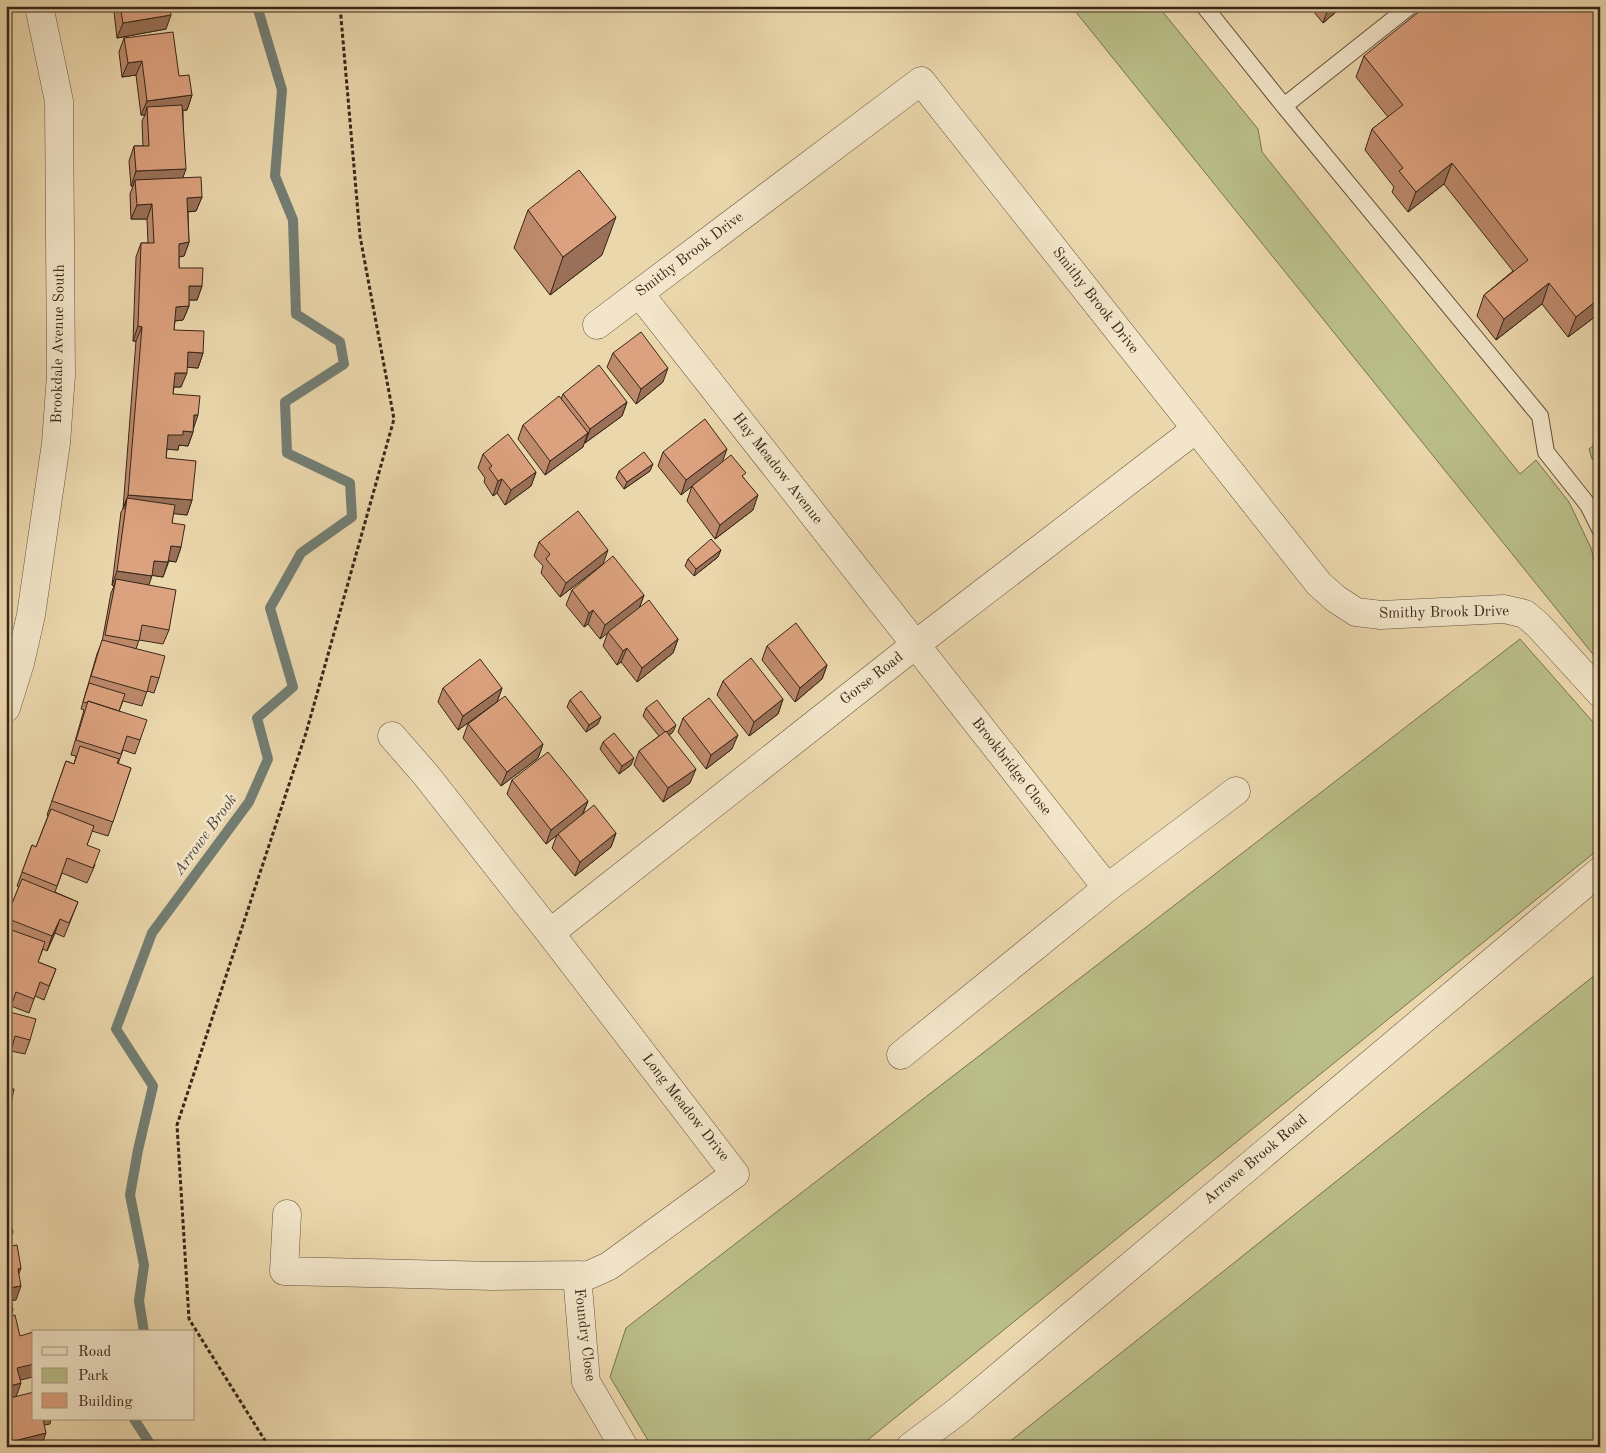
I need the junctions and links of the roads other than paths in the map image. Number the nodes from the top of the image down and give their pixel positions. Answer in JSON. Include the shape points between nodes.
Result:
{"nodes":[{"id":1,"x":39,"y":6,"type":"edge"},
{"id":2,"x":1204,"y":6,"type":"edge"},
{"id":3,"x":1410,"y":6,"type":"edge"},
{"id":4,"x":1284,"y":106,"type":"junction"},
{"id":5,"x":639,"y":293,"type":"junction"},
{"id":6,"x":597,"y":325,"type":"dead end"},
{"id":7,"x":1196,"y":429,"type":"junction"},
{"id":8,"x":1598,"y":523,"type":"edge"},
{"id":9,"x":915,"y":645,"type":"junction"},
{"id":10,"x":1600,"y":694,"type":"edge"},
{"id":11,"x":6,"y":708,"type":"edge"},
{"id":12,"x":392,"y":736,"type":"dead end"},
{"id":13,"x":1236,"y":791,"type":"dead end"},
{"id":14,"x":1600,"y":871,"type":"edge"},
{"id":15,"x":1107,"y":888,"type":"junction"},
{"id":16,"x":550,"y":933,"type":"junction"},
{"id":17,"x":902,"y":1055,"type":"dead end"},
{"id":18,"x":287,"y":1214,"type":"dead end"},
{"id":19,"x":576,"y":1275,"type":"junction"},
{"id":20,"x":624,"y":1447,"type":"edge"},
{"id":21,"x":910,"y":1447,"type":"edge"}],
"edges":[{"from":1,"to":11,"type":"street","name":"Brookdale Avenue South","via":[[59,101],[61,375],[56,443],[31,615]]},
{"from":2,"to":4,"type":"lane"},
{"from":3,"to":4,"type":"lane"},
{"from":4,"to":8,"type":"lane","via":[[1540,416],[1546,452],[1588,505]]},
{"from":5,"to":6,"type":"street","name":"Smithy Brook Drive"},
{"from":5,"to":7,"type":"street","name":"Smithy Brook Drive","via":[[921,81]]},
{"from":5,"to":9,"type":"street","name":"Hay Meadow Avenue"},
{"from":7,"to":9,"type":"street","name":"Gorse Road"},
{"from":7,"to":10,"type":"street","name":"Smithy Brook Drive","via":[[1319,584],[1336,599],[1356,612],[1381,615],[1504,609],[1525,614]]},
{"from":9,"to":15,"type":"street","name":"Brookbridge Close"},
{"from":9,"to":16,"type":"street","name":"Gorse Road"},
{"from":12,"to":16,"type":"street","name":"Long Meadow Drive"},
{"from":13,"to":15,"type":"street"},
{"from":14,"to":21,"type":"street","name":"Arrowe Brook Road","via":[[958,1411]]},
{"from":15,"to":17,"type":"street"},
{"from":16,"to":19,"type":"street","name":"Long Meadow Drive","via":[[735,1174],[609,1266],[589,1275]]},
{"from":18,"to":19,"type":"street","name":"Long Meadow Drive","via":[[284,1271]]},
{"from":19,"to":20,"type":"street","name":"Foundry Close","via":[[586,1382]]}]}
